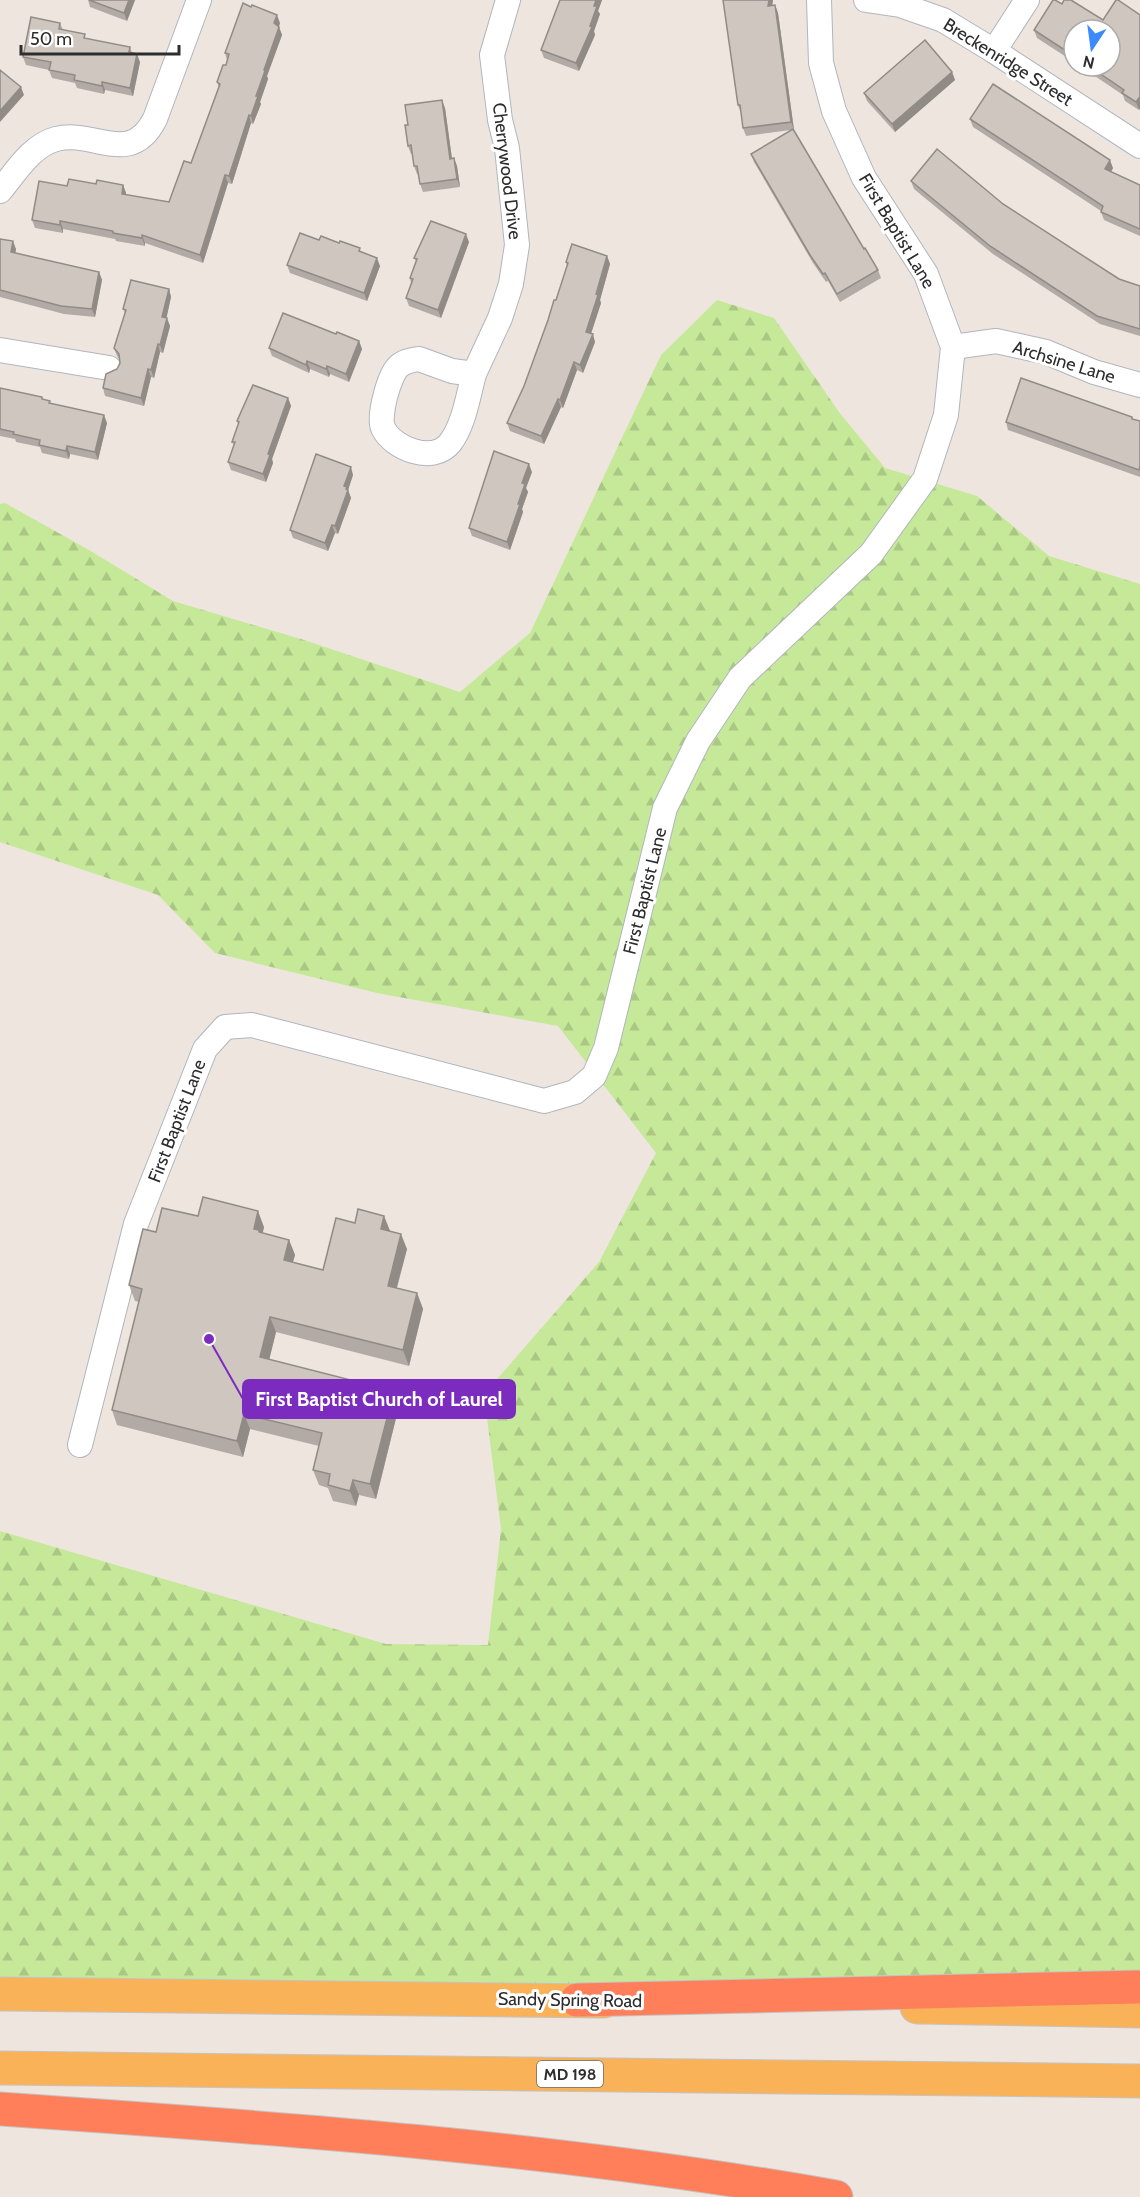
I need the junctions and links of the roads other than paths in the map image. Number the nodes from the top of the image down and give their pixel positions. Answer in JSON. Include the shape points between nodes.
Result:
{"nodes":[{"id":1,"x":199,"y":0,"type":"edge"},
{"id":2,"x":508,"y":0,"type":"edge"},
{"id":3,"x":819,"y":0,"type":"edge"},
{"id":4,"x":866,"y":0,"type":"edge"},
{"id":5,"x":1027,"y":0,"type":"edge"},
{"id":6,"x":994,"y":51,"type":"junction"},
{"id":7,"x":1140,"y":146,"type":"edge"},
{"id":8,"x":0,"y":191,"type":"edge"},
{"id":9,"x":953,"y":347,"type":"junction"},
{"id":10,"x":0,"y":350,"type":"edge"},
{"id":11,"x":109,"y":368,"type":"dead end"},
{"id":12,"x":474,"y":374,"type":"dead end"},
{"id":13,"x":1140,"y":385,"type":"edge"},
{"id":14,"x":80,"y":1444,"type":"dead end"},
{"id":15,"x":1140,"y":1987,"type":"edge"},
{"id":16,"x":0,"y":1994,"type":"edge"},
{"id":17,"x":577,"y":2000,"type":"junction"},
{"id":18,"x":1140,"y":2011,"type":"edge"},
{"id":19,"x":0,"y":2068,"type":"edge"},
{"id":20,"x":1140,"y":2081,"type":"edge"},
{"id":21,"x":0,"y":2109,"type":"edge"},
{"id":22,"x":836,"y":2197,"type":"edge"}],
"edges":[{"from":1,"to":8,"type":"street","via":[[148,131],[118,146],[76,137],[55,139],[33,152]]},
{"from":2,"to":12,"type":"street","name":"Cherrywood Drive","via":[[492,55],[517,245],[500,318]]},
{"from":3,"to":9,"type":"street","name":"First Baptist Lane","via":[[821,63],[834,111],[864,178],[926,274]]},
{"from":4,"to":6,"type":"street","name":"Breckenridge Street","via":[[900,5],[943,20]]},
{"from":5,"to":6,"type":"street"},
{"from":6,"to":7,"type":"street","name":"Breckenridge Street"},
{"from":9,"to":13,"type":"street","name":"Archsine Lane","via":[[996,341],[1046,352]]},
{"from":9,"to":14,"type":"street","name":"First Baptist Lane","via":[[946,415],[925,479],[871,554],[740,678],[698,741],[665,808],[606,1048],[594,1076],[575,1092],[544,1101],[252,1025],[225,1028],[206,1049],[136,1224]]},
{"from":10,"to":11,"type":"street"},
{"from":15,"to":17,"type":"highway"},
{"from":16,"to":17,"type":"main road","name":"Sandy Spring Road"},
{"from":17,"to":18,"type":"main road","name":"Sandy Spring Road"},
{"from":19,"to":20,"type":"main road","number":"MD 198"},
{"from":21,"to":22,"type":"highway","via":[[506,2150],[656,2168]]}]}
